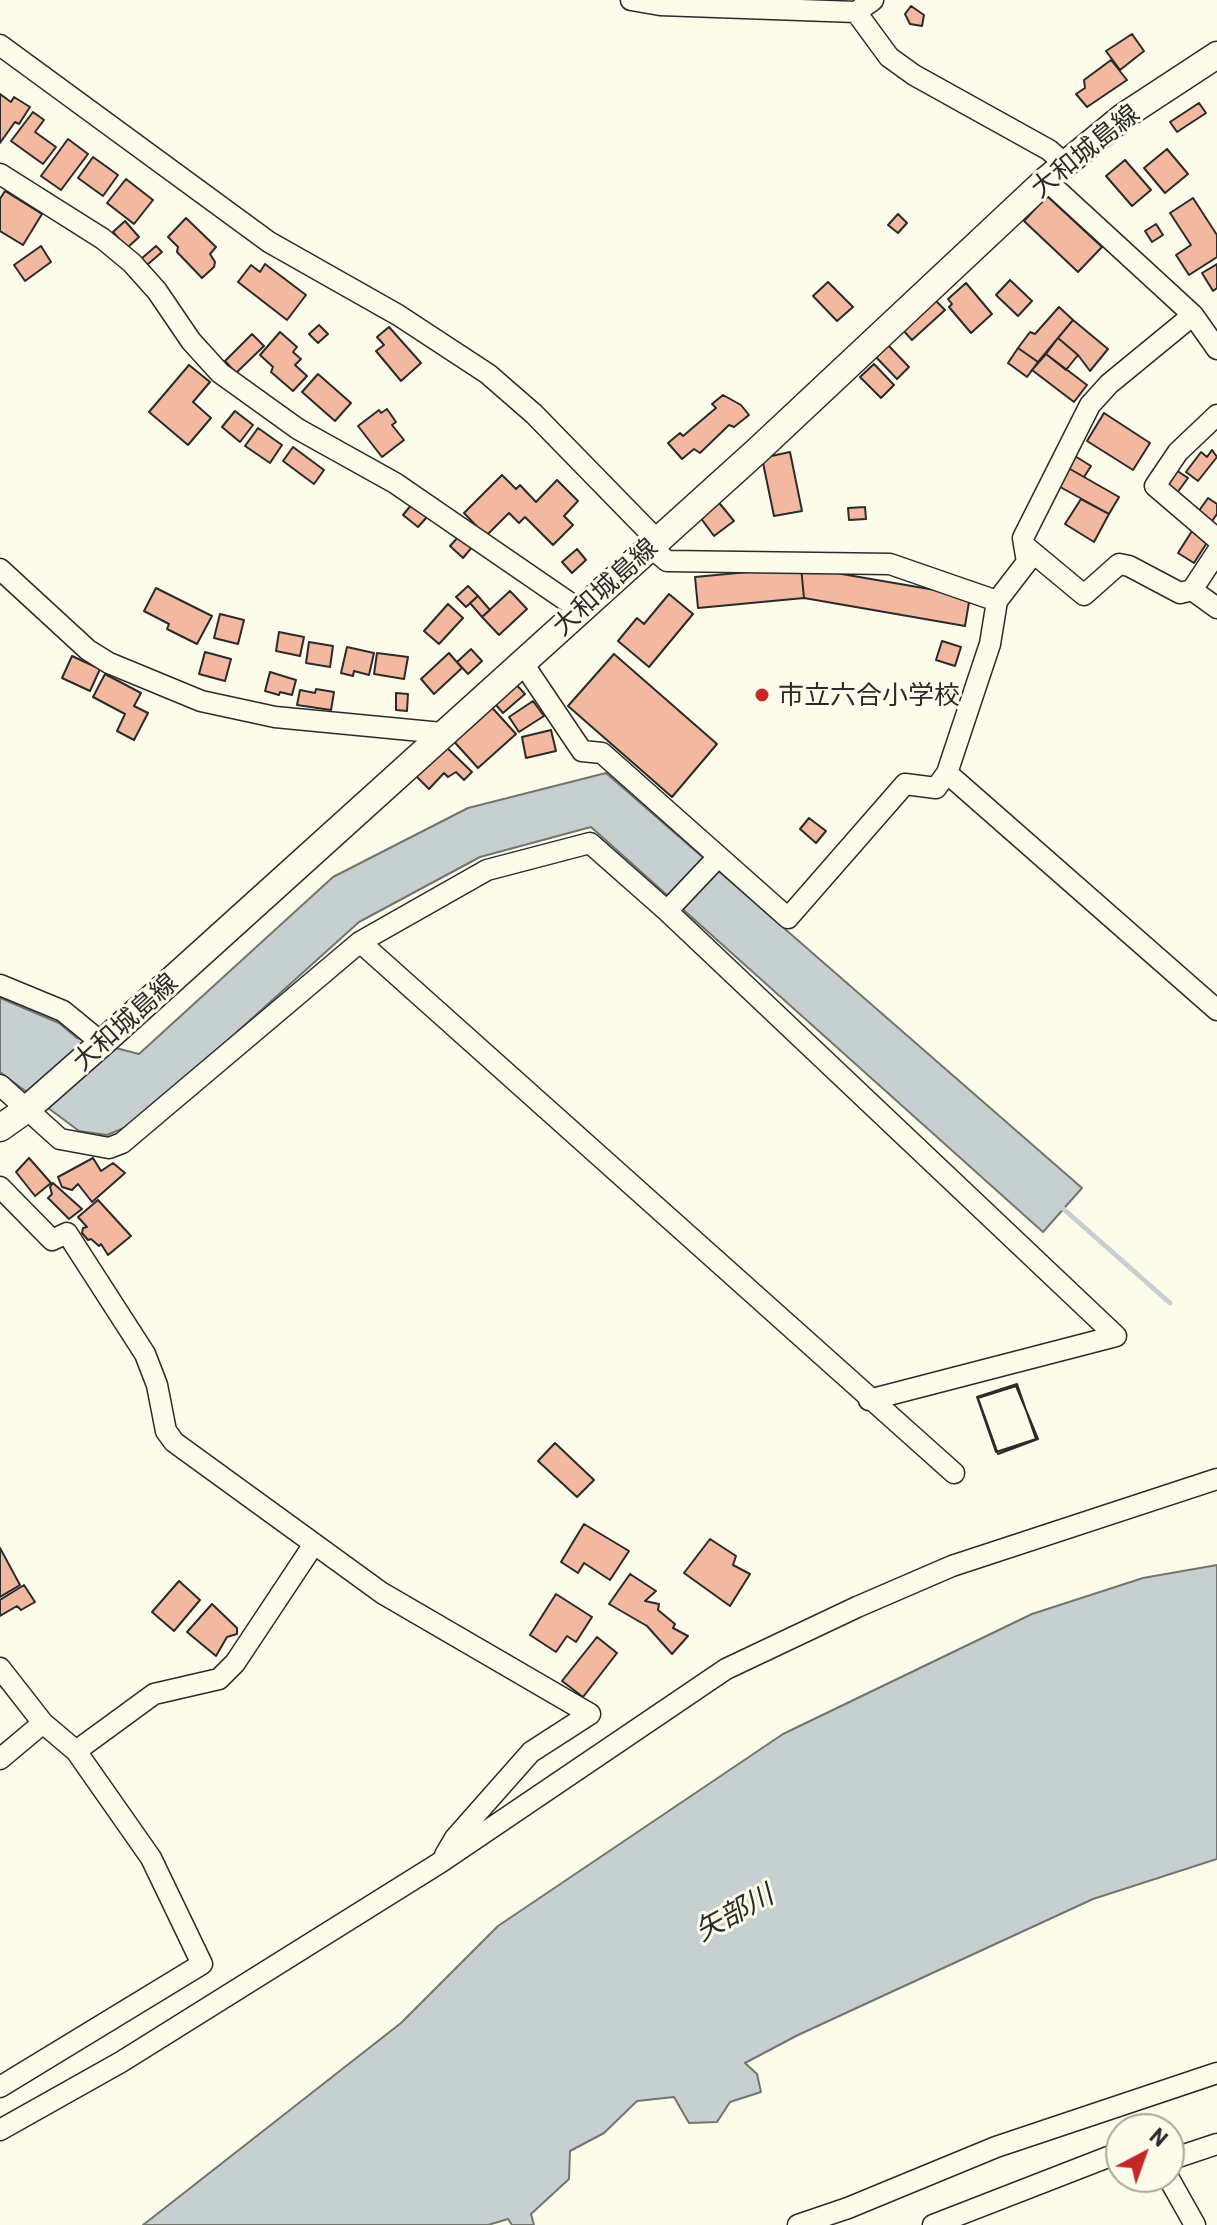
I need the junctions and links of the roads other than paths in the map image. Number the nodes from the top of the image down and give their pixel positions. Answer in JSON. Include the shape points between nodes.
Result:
{"nodes":[{"id":1,"x":631,"y":0,"type":"edge"},
{"id":2,"x":873,"y":0,"type":"edge"},
{"id":3,"x":818,"y":5,"type":"edge"},
{"id":4,"x":856,"y":12,"type":"junction"},
{"id":5,"x":0,"y":45,"type":"edge"},
{"id":6,"x":1217,"y":55,"type":"edge"},
{"id":7,"x":1056,"y":172,"type":"junction"},
{"id":8,"x":0,"y":174,"type":"edge"},
{"id":9,"x":1193,"y":315,"type":"junction"},
{"id":10,"x":1217,"y":349,"type":"edge"},
{"id":11,"x":1217,"y":415,"type":"edge"},
{"id":12,"x":1217,"y":539,"type":"edge"},
{"id":13,"x":653,"y":543,"type":"junction"},
{"id":14,"x":1025,"y":546,"type":"junction"},
{"id":15,"x":1217,"y":552,"type":"edge"},
{"id":16,"x":0,"y":569,"type":"edge"},
{"id":17,"x":1192,"y":590,"type":"junction"},
{"id":18,"x":997,"y":601,"type":"junction"},
{"id":19,"x":1217,"y":608,"type":"edge"},
{"id":20,"x":580,"y":610,"type":"junction"},
{"id":21,"x":522,"y":662,"type":"junction"},
{"id":22,"x":442,"y":733,"type":"junction"},
{"id":23,"x":947,"y":773,"type":"junction"},
{"id":24,"x":718,"y":857,"type":"junction"},
{"id":25,"x":673,"y":905,"type":"junction"},
{"id":26,"x":360,"y":942,"type":"junction"},
{"id":27,"x":0,"y":985,"type":"edge"},
{"id":28,"x":1217,"y":1010,"type":"edge"},
{"id":29,"x":102,"y":1043,"type":"junction"},
{"id":30,"x":0,"y":1085,"type":"edge"},
{"id":31,"x":27,"y":1109,"type":"junction"},
{"id":32,"x":0,"y":1128,"type":"edge"},
{"id":33,"x":0,"y":1187,"type":"edge"},
{"id":34,"x":869,"y":1400,"type":"junction"},
{"id":35,"x":954,"y":1473,"type":"dead end"},
{"id":36,"x":1217,"y":1479,"type":"edge"},
{"id":37,"x":314,"y":1544,"type":"junction"},
{"id":38,"x":0,"y":1668,"type":"edge"},
{"id":39,"x":43,"y":1723,"type":"junction"},
{"id":40,"x":76,"y":1751,"type":"junction"},
{"id":41,"x":0,"y":1759,"type":"edge"},
{"id":42,"x":441,"y":1862,"type":"junction"},
{"id":43,"x":1217,"y":2073,"type":"edge"},
{"id":44,"x":0,"y":2087,"type":"edge"},
{"id":45,"x":0,"y":2130,"type":"edge"},
{"id":46,"x":1217,"y":2144,"type":"edge"},
{"id":47,"x":1185,"y":2155,"type":"edge"},
{"id":48,"x":1105,"y":2158,"type":"edge"},
{"id":49,"x":1177,"y":2193,"type":"edge"},
{"id":50,"x":798,"y":2225,"type":"edge"},
{"id":51,"x":933,"y":2225,"type":"edge"},
{"id":52,"x":1195,"y":2225,"type":"edge"}],
"edges":[{"from":1,"to":3,"type":"street","via":[[660,5]]},
{"from":2,"to":4,"type":"street"},
{"from":3,"to":4,"type":"street"},
{"from":4,"to":7,"type":"street","via":[[889,57],[1049,150]]},
{"from":5,"to":13,"type":"street","via":[[269,242],[398,315],[488,374],[534,414]]},
{"from":6,"to":7,"type":"main road","name":"大和城島線","via":[[1124,116]]},
{"from":7,"to":9,"type":"street"},
{"from":7,"to":13,"type":"main road","name":"大和城島線"},
{"from":8,"to":20,"type":"street","via":[[132,263],[220,373],[298,429],[395,483]]},
{"from":9,"to":10,"type":"street"},
{"from":9,"to":14,"type":"street","via":[[1090,405],[1023,538]]},
{"from":11,"to":12,"type":"street","via":[[1178,452],[1155,486]]},
{"from":13,"to":18,"type":"street","via":[[667,561],[890,564]]},
{"from":13,"to":20,"type":"main road","name":"大和城島線"},
{"from":14,"to":17,"type":"street","via":[[1084,595],[1119,564],[1180,593]]},
{"from":14,"to":18,"type":"street","via":[[1027,562]]},
{"from":15,"to":17,"type":"street"},
{"from":16,"to":22,"type":"street","via":[[88,650],[201,701],[275,717]]},
{"from":17,"to":19,"type":"street"},
{"from":18,"to":23,"type":"street","via":[[990,644]]},
{"from":20,"to":21,"type":"main road","name":"大和城島線"},
{"from":21,"to":22,"type":"main road","name":"大和城島線"},
{"from":21,"to":24,"type":"street","via":[[582,751],[602,753]]},
{"from":22,"to":29,"type":"main road","name":"大和城島線"},
{"from":23,"to":24,"type":"street","via":[[936,788],[905,784],[788,918]]},
{"from":23,"to":28,"type":"street"},
{"from":24,"to":25,"type":"street"},
{"from":25,"to":26,"type":"street","via":[[590,843],[487,870]]},
{"from":25,"to":34,"type":"street","via":[[1116,1336]]},
{"from":26,"to":31,"type":"street","via":[[122,1143],[109,1148],[60,1139]]},
{"from":26,"to":34,"type":"street"},
{"from":27,"to":29,"type":"street","via":[[63,1011]]},
{"from":29,"to":31,"type":"main road","name":"大和城島線"},
{"from":30,"to":31,"type":"street"},
{"from":31,"to":32,"type":"main road","name":"大和城島線"},
{"from":33,"to":37,"type":"street","via":[[52,1240],[67,1233],[145,1354],[166,1431],[174,1442]]},
{"from":34,"to":35,"type":"street"},
{"from":36,"to":42,"type":"street","via":[[952,1566],[726,1669]]},
{"from":37,"to":40,"type":"street","via":[[219,1679],[154,1694]]},
{"from":37,"to":42,"type":"street","via":[[382,1593],[590,1714],[531,1752],[455,1838]]},
{"from":38,"to":39,"type":"street"},
{"from":39,"to":40,"type":"street"},
{"from":39,"to":41,"type":"street"},
{"from":40,"to":44,"type":"street","via":[[151,1858],[202,1964]]},
{"from":42,"to":45,"type":"street","via":[[121,2062]]},
{"from":43,"to":50,"type":"street","via":[[996,2147]]},
{"from":46,"to":47,"type":"street"},
{"from":48,"to":51,"type":"street"},
{"from":49,"to":52,"type":"street"}]}
